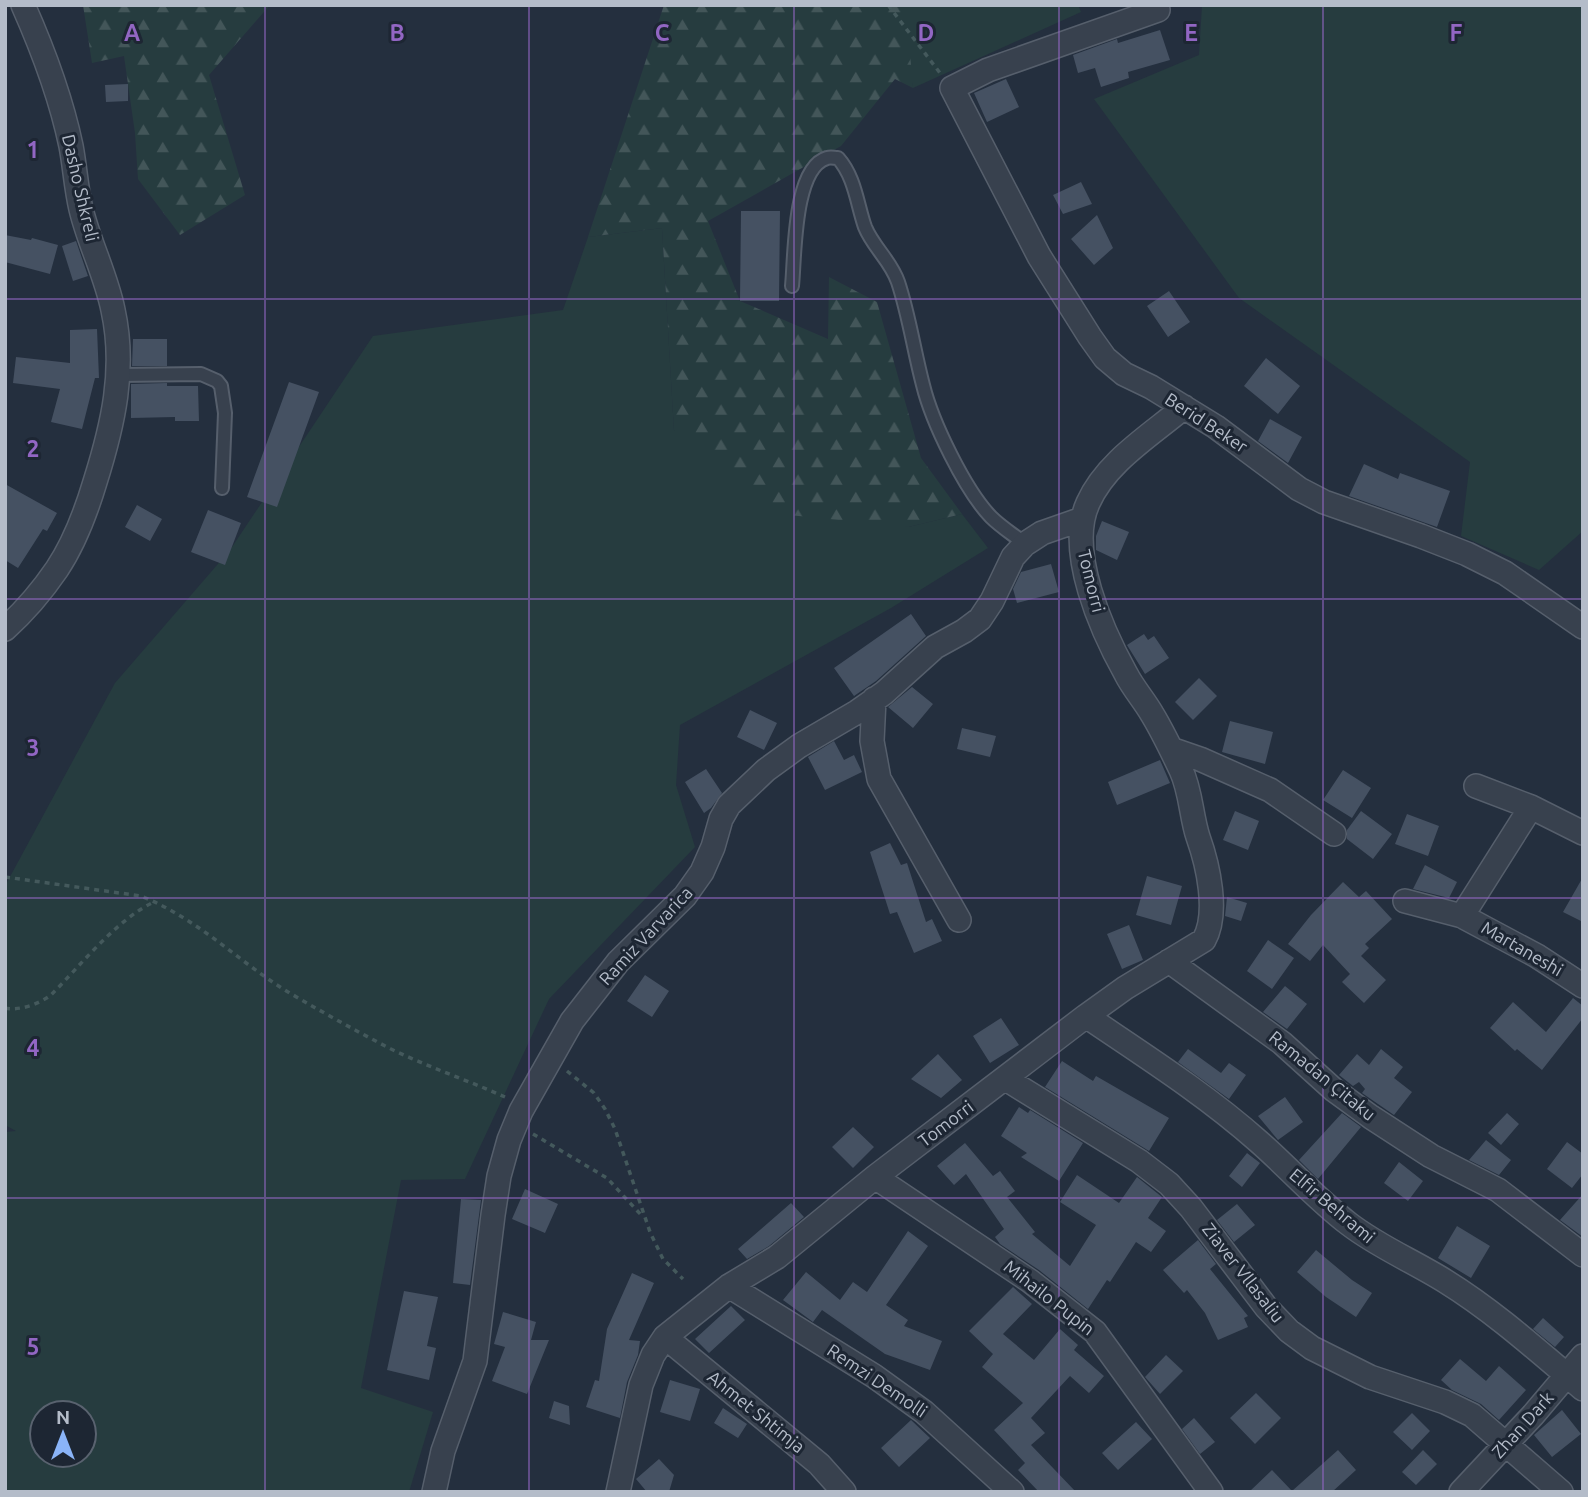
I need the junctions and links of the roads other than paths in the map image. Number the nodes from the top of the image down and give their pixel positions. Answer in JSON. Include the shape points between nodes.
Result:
{"nodes":[{"id":1,"x":23,"y":5,"type":"edge"},
{"id":2,"x":1158,"y":10,"type":"dead end"},
{"id":3,"x":792,"y":286,"type":"dead end"},
{"id":4,"x":119,"y":375,"type":"junction"},
{"id":5,"x":1184,"y":407,"type":"junction"},
{"id":6,"x":222,"y":488,"type":"dead end"},
{"id":7,"x":1082,"y":519,"type":"junction"},
{"id":8,"x":1024,"y":544,"type":"junction"},
{"id":9,"x":1583,"y":627,"type":"edge"},
{"id":10,"x":5,"y":629,"type":"edge"},
{"id":11,"x":874,"y":699,"type":"junction"},
{"id":12,"x":1171,"y":749,"type":"junction"},
{"id":13,"x":1476,"y":786,"type":"dead end"},
{"id":14,"x":1531,"y":807,"type":"junction"},
{"id":15,"x":1583,"y":833,"type":"edge"},
{"id":16,"x":1334,"y":834,"type":"dead end"},
{"id":17,"x":1405,"y":901,"type":"dead end"},
{"id":18,"x":1462,"y":916,"type":"junction"},
{"id":19,"x":960,"y":920,"type":"dead end"},
{"id":20,"x":1169,"y":961,"type":"junction"},
{"id":21,"x":1583,"y":986,"type":"edge"},
{"id":22,"x":1086,"y":1016,"type":"junction"},
{"id":23,"x":1006,"y":1079,"type":"junction"},
{"id":24,"x":875,"y":1177,"type":"junction"},
{"id":25,"x":1583,"y":1255,"type":"edge"},
{"id":26,"x":729,"y":1286,"type":"junction"},
{"id":27,"x":665,"y":1337,"type":"junction"},
{"id":28,"x":1583,"y":1356,"type":"edge"},
{"id":29,"x":1574,"y":1382,"type":"edge"},
{"id":30,"x":1506,"y":1445,"type":"junction"},
{"id":31,"x":434,"y":1492,"type":"edge"},
{"id":32,"x":618,"y":1492,"type":"edge"},
{"id":33,"x":844,"y":1492,"type":"edge"},
{"id":34,"x":1012,"y":1492,"type":"edge"},
{"id":35,"x":1211,"y":1492,"type":"edge"},
{"id":36,"x":1461,"y":1492,"type":"edge"},
{"id":37,"x":1561,"y":1492,"type":"edge"}],
"edges":[{"from":1,"to":4,"type":"street","name":"Dasho Shkreli","via":[[58,97],[81,211],[113,308]]},
{"from":2,"to":5,"type":"street","name":"Berid Beker","via":[[988,70],[952,88],[1039,256],[1105,358],[1124,374]]},
{"from":3,"to":8,"type":"lane","via":[[804,185],[813,168],[827,158],[838,159],[847,169],[866,229],[898,282],[924,389],[946,442],[974,495],[992,518]]},
{"from":4,"to":6,"type":"lane","via":[[201,374],[217,381],[225,413]]},
{"from":4,"to":10,"type":"street","name":"Dasho Shkreli","via":[[107,440],[79,529],[52,576]]},
{"from":5,"to":7,"type":"street","via":[[1116,465],[1096,488]]},
{"from":5,"to":9,"type":"street","name":"Berid Beker","via":[[1299,489],[1467,554],[1505,573]]},
{"from":7,"to":8,"type":"street"},
{"from":7,"to":12,"type":"street","name":"Tomorri","via":[[1085,568],[1106,633]]},
{"from":8,"to":11,"type":"street","name":"Ramiz Varvarica","via":[[980,618]]},
{"from":11,"to":19,"type":"street","via":[[872,741],[879,779]]},
{"from":11,"to":31,"type":"street","name":"Ramiz Varvarica","via":[[766,770],[729,805],[702,872],[685,896],[618,962],[572,1021],[520,1114],[497,1189],[475,1361],[443,1451]]},
{"from":12,"to":16,"type":"street","via":[[1270,790]]},
{"from":12,"to":20,"type":"street","name":"Tomorri","via":[[1183,775],[1206,860],[1211,916],[1204,940]]},
{"from":13,"to":14,"type":"street"},
{"from":14,"to":15,"type":"street"},
{"from":14,"to":18,"type":"street","name":"Martaneshi"},
{"from":17,"to":18,"type":"street"},
{"from":18,"to":21,"type":"street","name":"Martaneshi","via":[[1499,933]]},
{"from":20,"to":22,"type":"street","name":"Tomorri"},
{"from":20,"to":25,"type":"street","name":"Ramadan Çitaku","via":[[1282,1043],[1371,1118],[1497,1190]]},
{"from":22,"to":23,"type":"street","name":"Tomorri"},
{"from":22,"to":29,"type":"street","name":"Elfir Behrami","via":[[1220,1110],[1348,1223],[1478,1303]]},
{"from":23,"to":24,"type":"street","name":"Tomorri"},
{"from":23,"to":30,"type":"street","name":"Ziaver Vllasaliu","via":[[1169,1184],[1266,1307],[1312,1348],[1370,1377],[1446,1402],[1472,1415]]},
{"from":24,"to":26,"type":"street","name":"Tomorri","via":[[777,1257]]},
{"from":24,"to":35,"type":"street","name":"Mihailo Pupin","via":[[1030,1281],[1095,1332]]},
{"from":26,"to":27,"type":"street","name":"Tomorri"},
{"from":26,"to":34,"type":"street","name":"Remzi Demolli","via":[[925,1412]]},
{"from":27,"to":32,"type":"street","name":"Tomorri","via":[[641,1385]]},
{"from":27,"to":33,"type":"street","name":"Ahmet Shtimja","via":[[819,1464]]},
{"from":28,"to":29,"type":"street","name":"Zhan Dark"},
{"from":29,"to":30,"type":"street","name":"Zhan Dark"},
{"from":30,"to":36,"type":"street","name":"Zhan Dark"},
{"from":30,"to":37,"type":"street","name":"Ziaver Vllasaliu"}]}
